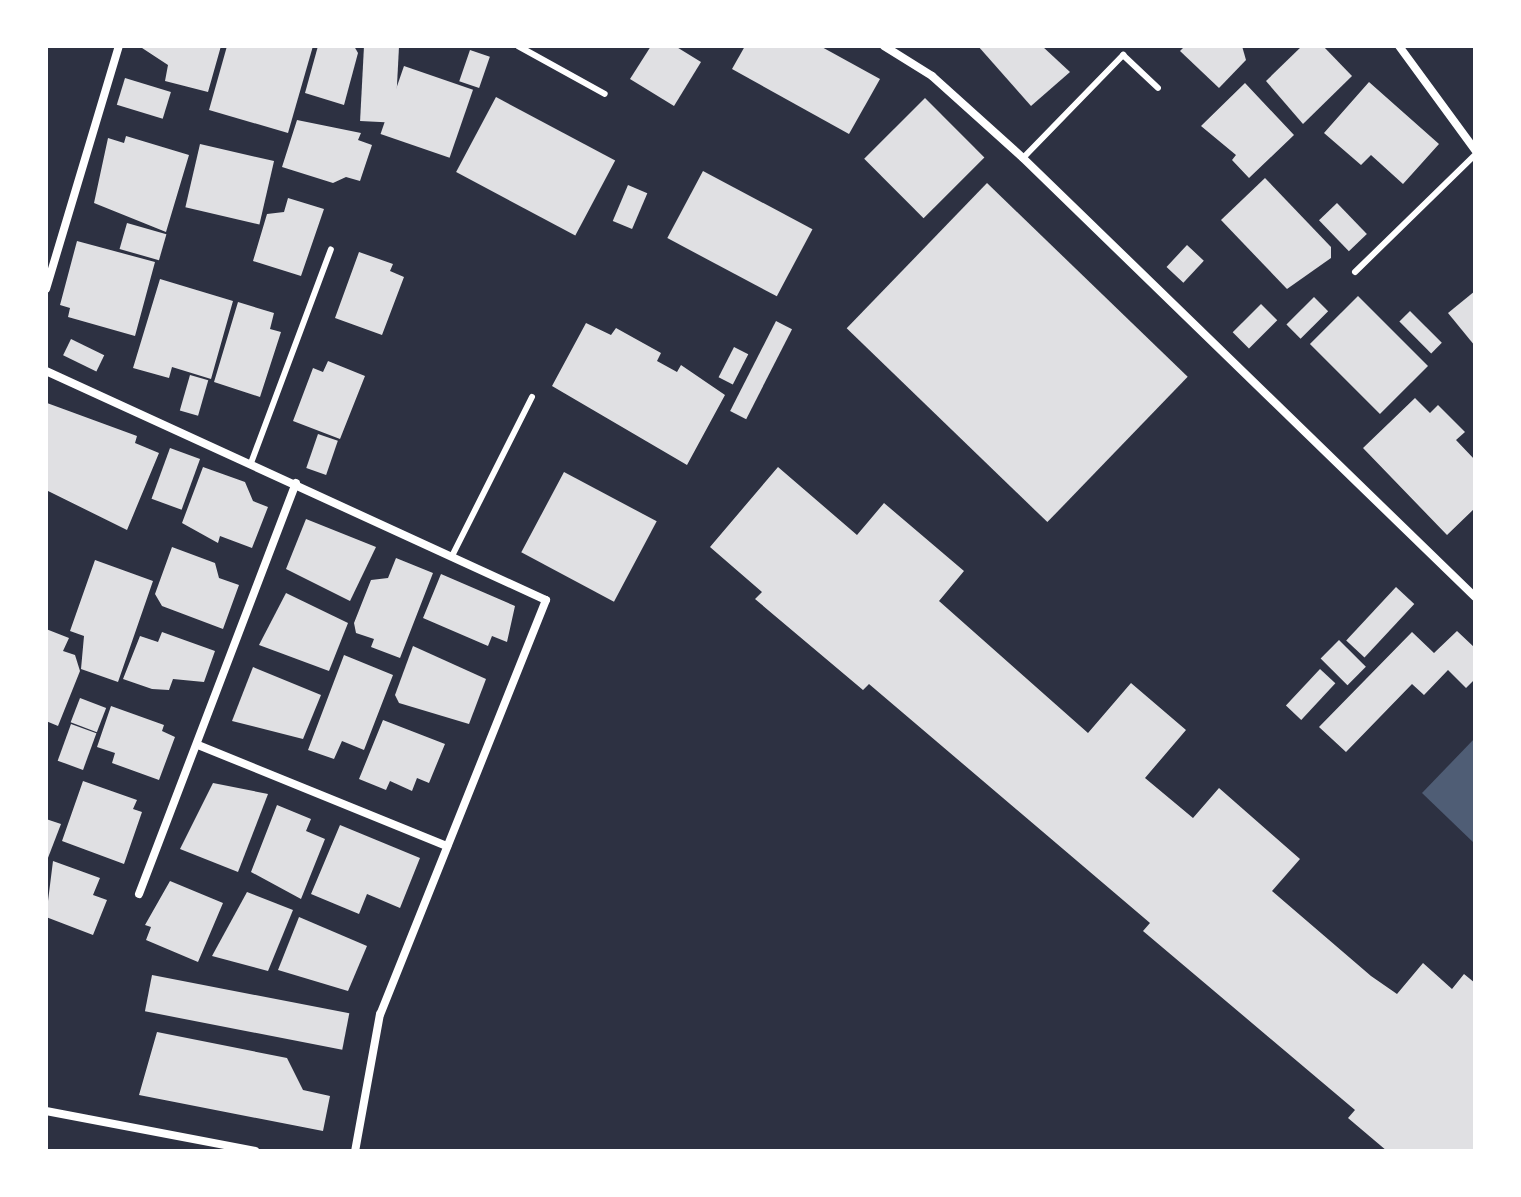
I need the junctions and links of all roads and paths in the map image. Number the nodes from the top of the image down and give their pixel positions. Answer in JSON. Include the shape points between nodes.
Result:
{"nodes":[{"id":1,"x":119,"y":46,"type":"edge"},
{"id":2,"x":518,"y":46,"type":"edge"},
{"id":3,"x":884,"y":46,"type":"edge"},
{"id":4,"x":1399,"y":46,"type":"edge"},
{"id":5,"x":1158,"y":88,"type":"dead end"},
{"id":6,"x":605,"y":94,"type":"dead end"},
{"id":7,"x":1475,"y":152,"type":"edge"},
{"id":8,"x":1023,"y":158,"type":"junction"},
{"id":9,"x":331,"y":249,"type":"dead end"},
{"id":10,"x":1355,"y":272,"type":"dead end"},
{"id":11,"x":46,"y":289,"type":"edge"},
{"id":12,"x":46,"y":371,"type":"edge"},
{"id":13,"x":532,"y":397,"type":"dead end"},
{"id":14,"x":251,"y":463,"type":"junction"},
{"id":15,"x":296,"y":483,"type":"junction"},
{"id":16,"x":452,"y":556,"type":"junction"},
{"id":17,"x":1475,"y":597,"type":"edge"},
{"id":18,"x":198,"y":745,"type":"junction"},
{"id":19,"x":447,"y":846,"type":"junction"},
{"id":20,"x":139,"y":894,"type":"dead end"},
{"id":21,"x":46,"y":1111,"type":"edge"},
{"id":22,"x":255,"y":1151,"type":"edge"},
{"id":23,"x":355,"y":1151,"type":"edge"}],
"edges":[{"from":1,"to":11,"type":"street"},
{"from":2,"to":6,"type":"lane"},
{"from":3,"to":8,"type":"street","via":[[932,76]]},
{"from":4,"to":7,"type":"street"},
{"from":5,"to":8,"type":"lane","via":[[1123,55]]},
{"from":7,"to":10,"type":"lane"},
{"from":8,"to":17,"type":"street"},
{"from":9,"to":14,"type":"lane"},
{"from":12,"to":14,"type":"street"},
{"from":13,"to":16,"type":"lane"},
{"from":14,"to":15,"type":"street"},
{"from":15,"to":16,"type":"street"},
{"from":15,"to":18,"type":"street"},
{"from":16,"to":19,"type":"street","via":[[546,600]]},
{"from":18,"to":19,"type":"street"},
{"from":18,"to":20,"type":"street"},
{"from":19,"to":23,"type":"street","via":[[380,1014]]},
{"from":21,"to":22,"type":"street"}]}
